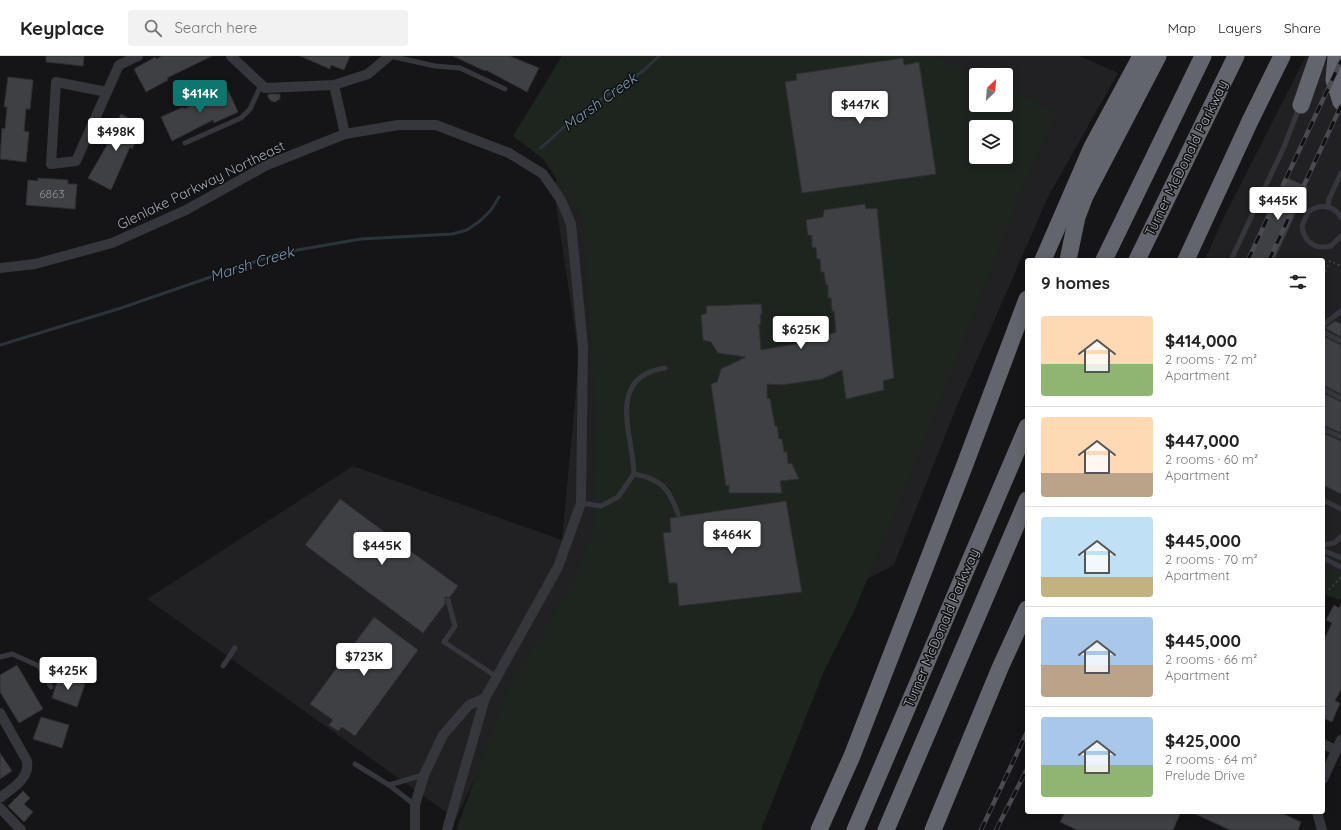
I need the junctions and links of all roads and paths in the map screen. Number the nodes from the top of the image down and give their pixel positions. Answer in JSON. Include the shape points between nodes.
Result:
{"nodes":[{"id":1,"x":138,"y":56,"type":"edge"},
{"id":2,"x":231,"y":56,"type":"edge"},
{"id":3,"x":390,"y":56,"type":"edge"},
{"id":4,"x":1141,"y":56,"type":"edge"},
{"id":5,"x":1158,"y":56,"type":"edge"},
{"id":6,"x":1203,"y":56,"type":"edge"},
{"id":7,"x":1236,"y":56,"type":"edge"},
{"id":8,"x":1282,"y":56,"type":"edge"},
{"id":9,"x":1318,"y":56,"type":"edge"},
{"id":10,"x":1336,"y":56,"type":"edge"},
{"id":11,"x":261,"y":85,"type":"junction"},
{"id":12,"x":334,"y":85,"type":"junction"},
{"id":13,"x":505,"y":89,"type":"dead end"},
{"id":14,"x":107,"y":92,"type":"junction"},
{"id":15,"x":1341,"y":102,"type":"edge"},
{"id":16,"x":1300,"y":105,"type":"joint"},
{"id":17,"x":345,"y":134,"type":"junction"},
{"id":18,"x":185,"y":143,"type":"dead end"},
{"id":19,"x":1341,"y":173,"type":"edge"},
{"id":20,"x":1328,"y":207,"type":"junction"},
{"id":21,"x":1341,"y":218,"type":"edge"},
{"id":22,"x":1341,"y":236,"type":"edge"},
{"id":23,"x":1044,"y":258,"type":"edge"},
{"id":24,"x":1068,"y":258,"type":"edge"},
{"id":25,"x":1105,"y":258,"type":"edge"},
{"id":26,"x":1138,"y":258,"type":"edge"},
{"id":27,"x":1187,"y":258,"type":"edge"},
{"id":28,"x":1232,"y":258,"type":"edge"},
{"id":29,"x":1341,"y":266,"type":"edge"},
{"id":30,"x":0,"y":268,"type":"edge"},
{"id":31,"x":1325,"y":272,"type":"edge"},
{"id":32,"x":1025,"y":304,"type":"edge"},
{"id":33,"x":1341,"y":311,"type":"edge"},
{"id":34,"x":1325,"y":323,"type":"edge"},
{"id":35,"x":1325,"y":333,"type":"edge"},
{"id":36,"x":1341,"y":341,"type":"edge"},
{"id":37,"x":665,"y":368,"type":"dead end"},
{"id":38,"x":1325,"y":391,"type":"edge"},
{"id":39,"x":1341,"y":398,"type":"edge"},
{"id":40,"x":1325,"y":430,"type":"edge"},
{"id":41,"x":1025,"y":432,"type":"edge"},
{"id":42,"x":1341,"y":437,"type":"edge"},
{"id":43,"x":634,"y":474,"type":"junction"},
{"id":44,"x":1325,"y":501,"type":"edge"},
{"id":45,"x":581,"y":503,"type":"junction"},
{"id":46,"x":1025,"y":505,"type":"edge"},
{"id":47,"x":1341,"y":509,"type":"edge"},
{"id":48,"x":678,"y":514,"type":"dead end"},
{"id":49,"x":1341,"y":537,"type":"edge"},
{"id":50,"x":1325,"y":545,"type":"edge"},
{"id":51,"x":1325,"y":551,"type":"edge"},
{"id":52,"x":1341,"y":558,"type":"edge"},
{"id":53,"x":1325,"y":559,"type":"edge"},
{"id":54,"x":1341,"y":567,"type":"edge"},
{"id":55,"x":1341,"y":577,"type":"edge"},
{"id":56,"x":1329,"y":590,"type":"dead end"},
{"id":57,"x":448,"y":600,"type":"dead end"},
{"id":58,"x":1025,"y":613,"type":"edge"},
{"id":59,"x":235,"y":648,"type":"dead end"},
{"id":60,"x":0,"y":656,"type":"edge"},
{"id":61,"x":223,"y":666,"type":"dead end"},
{"id":62,"x":497,"y":677,"type":"junction"},
{"id":63,"x":51,"y":687,"type":"dead end"},
{"id":64,"x":485,"y":698,"type":"junction"},
{"id":65,"x":0,"y":713,"type":"edge"},
{"id":66,"x":1341,"y":740,"type":"edge"},
{"id":67,"x":1325,"y":745,"type":"edge"},
{"id":68,"x":1336,"y":750,"type":"junction"},
{"id":69,"x":355,"y":764,"type":"dead end"},
{"id":70,"x":424,"y":775,"type":"junction"},
{"id":71,"x":1325,"y":775,"type":"edge"},
{"id":72,"x":389,"y":785,"type":"junction"},
{"id":73,"x":0,"y":798,"type":"edge"},
{"id":74,"x":415,"y":805,"type":"junction"},
{"id":75,"x":0,"y":808,"type":"edge"},
{"id":76,"x":1318,"y":814,"type":"edge"},
{"id":77,"x":21,"y":830,"type":"edge"},
{"id":78,"x":415,"y":830,"type":"edge"},
{"id":79,"x":447,"y":830,"type":"edge"},
{"id":80,"x":819,"y":830,"type":"edge"},
{"id":81,"x":855,"y":830,"type":"edge"},
{"id":82,"x":886,"y":830,"type":"edge"},
{"id":83,"x":933,"y":830,"type":"edge"},
{"id":84,"x":1322,"y":830,"type":"edge"}],
"edges":[{"from":1,"to":14,"type":"street","via":[[119,65]]},
{"from":2,"to":11,"type":"street"},
{"from":3,"to":12,"type":"street","via":[[368,74]]},
{"from":3,"to":13,"type":"lane","via":[[435,66],[460,68]]},
{"from":4,"to":23,"type":"highway","via":[[1092,147]]},
{"from":5,"to":24,"type":"highway","via":[[1085,196],[1077,217]]},
{"from":6,"to":25,"type":"highway"},
{"from":7,"to":26,"type":"highway","name":"Turner McDonald Parkway"},
{"from":8,"to":27,"type":"highway"},
{"from":9,"to":16,"type":"highway"},
{"from":10,"to":15,"type":"highway","via":[[1334,80]]},
{"from":11,"to":12,"type":"street","via":[[264,88]]},
{"from":11,"to":18,"type":"lane","via":[[250,109],[241,118]]},
{"from":12,"to":17,"type":"street"},
{"from":14,"to":14,"type":"street","via":[[76,161],[51,164],[56,82]]},
{"from":16,"to":28,"type":"lane","via":[[1284,147]]},
{"from":17,"to":30,"type":"street","name":"Glenlake Parkway Northeast","via":[[267,165],[186,210],[112,243],[35,264]]},
{"from":17,"to":45,"type":"street","name":"Glenlake Parkway Northeast","via":[[398,125],[436,125],[509,153],[543,174],[561,200],[571,224],[583,346]]},
{"from":19,"to":20,"type":"lane"},
{"from":20,"to":21,"type":"lane"},
{"from":20,"to":22,"type":"lane","via":[[1320,206],[1308,212],[1303,219],[1303,233],[1310,244],[1324,248],[1331,246]]},
{"from":29,"to":31,"type":"path","via":[[1330,261]]},
{"from":32,"to":80,"type":"highway","via":[[852,756]]},
{"from":33,"to":34,"type":"lane"},
{"from":35,"to":36,"type":"lane"},
{"from":37,"to":43,"type":"lane","via":[[643,375],[628,394],[626,406]]},
{"from":38,"to":39,"type":"lane"},
{"from":40,"to":42,"type":"lane"},
{"from":41,"to":81,"type":"highway","name":"Turner McDonald Parkway"},
{"from":43,"to":45,"type":"lane","via":[[618,497],[601,506]]},
{"from":43,"to":48,"type":"lane","via":[[651,477],[663,485],[672,498]]},
{"from":44,"to":47,"type":"lane"},
{"from":45,"to":62,"type":"street","name":"Glenlake Parkway Northeast","via":[[558,567]]},
{"from":46,"to":82,"type":"highway","name":"Turner McDonald Parkway"},
{"from":49,"to":50,"type":"lane","via":[[1334,543]]},
{"from":51,"to":52,"type":"lane"},
{"from":53,"to":54,"type":"lane"},
{"from":55,"to":56,"type":"path"},
{"from":57,"to":62,"type":"lane","via":[[455,626],[444,642]]},
{"from":58,"to":83,"type":"highway"},
{"from":59,"to":61,"type":"lane"},
{"from":60,"to":63,"type":"lane","via":[[12,654],[39,666]]},
{"from":62,"to":64,"type":"street","name":"Glenlake Parkway Northeast"},
{"from":64,"to":70,"type":"street","via":[[469,705],[443,736]]},
{"from":64,"to":79,"type":"street","name":"Glenlake Parkway Northeast"},
{"from":65,"to":73,"type":"street","via":[[27,761],[28,768],[24,778]]},
{"from":66,"to":68,"type":"street"},
{"from":67,"to":68,"type":"street"},
{"from":68,"to":71,"type":"street"},
{"from":69,"to":72,"type":"lane"},
{"from":70,"to":72,"type":"lane"},
{"from":70,"to":74,"type":"street"},
{"from":72,"to":74,"type":"lane"},
{"from":74,"to":78,"type":"street"},
{"from":75,"to":77,"type":"street"},
{"from":76,"to":84,"type":"street"}]}
